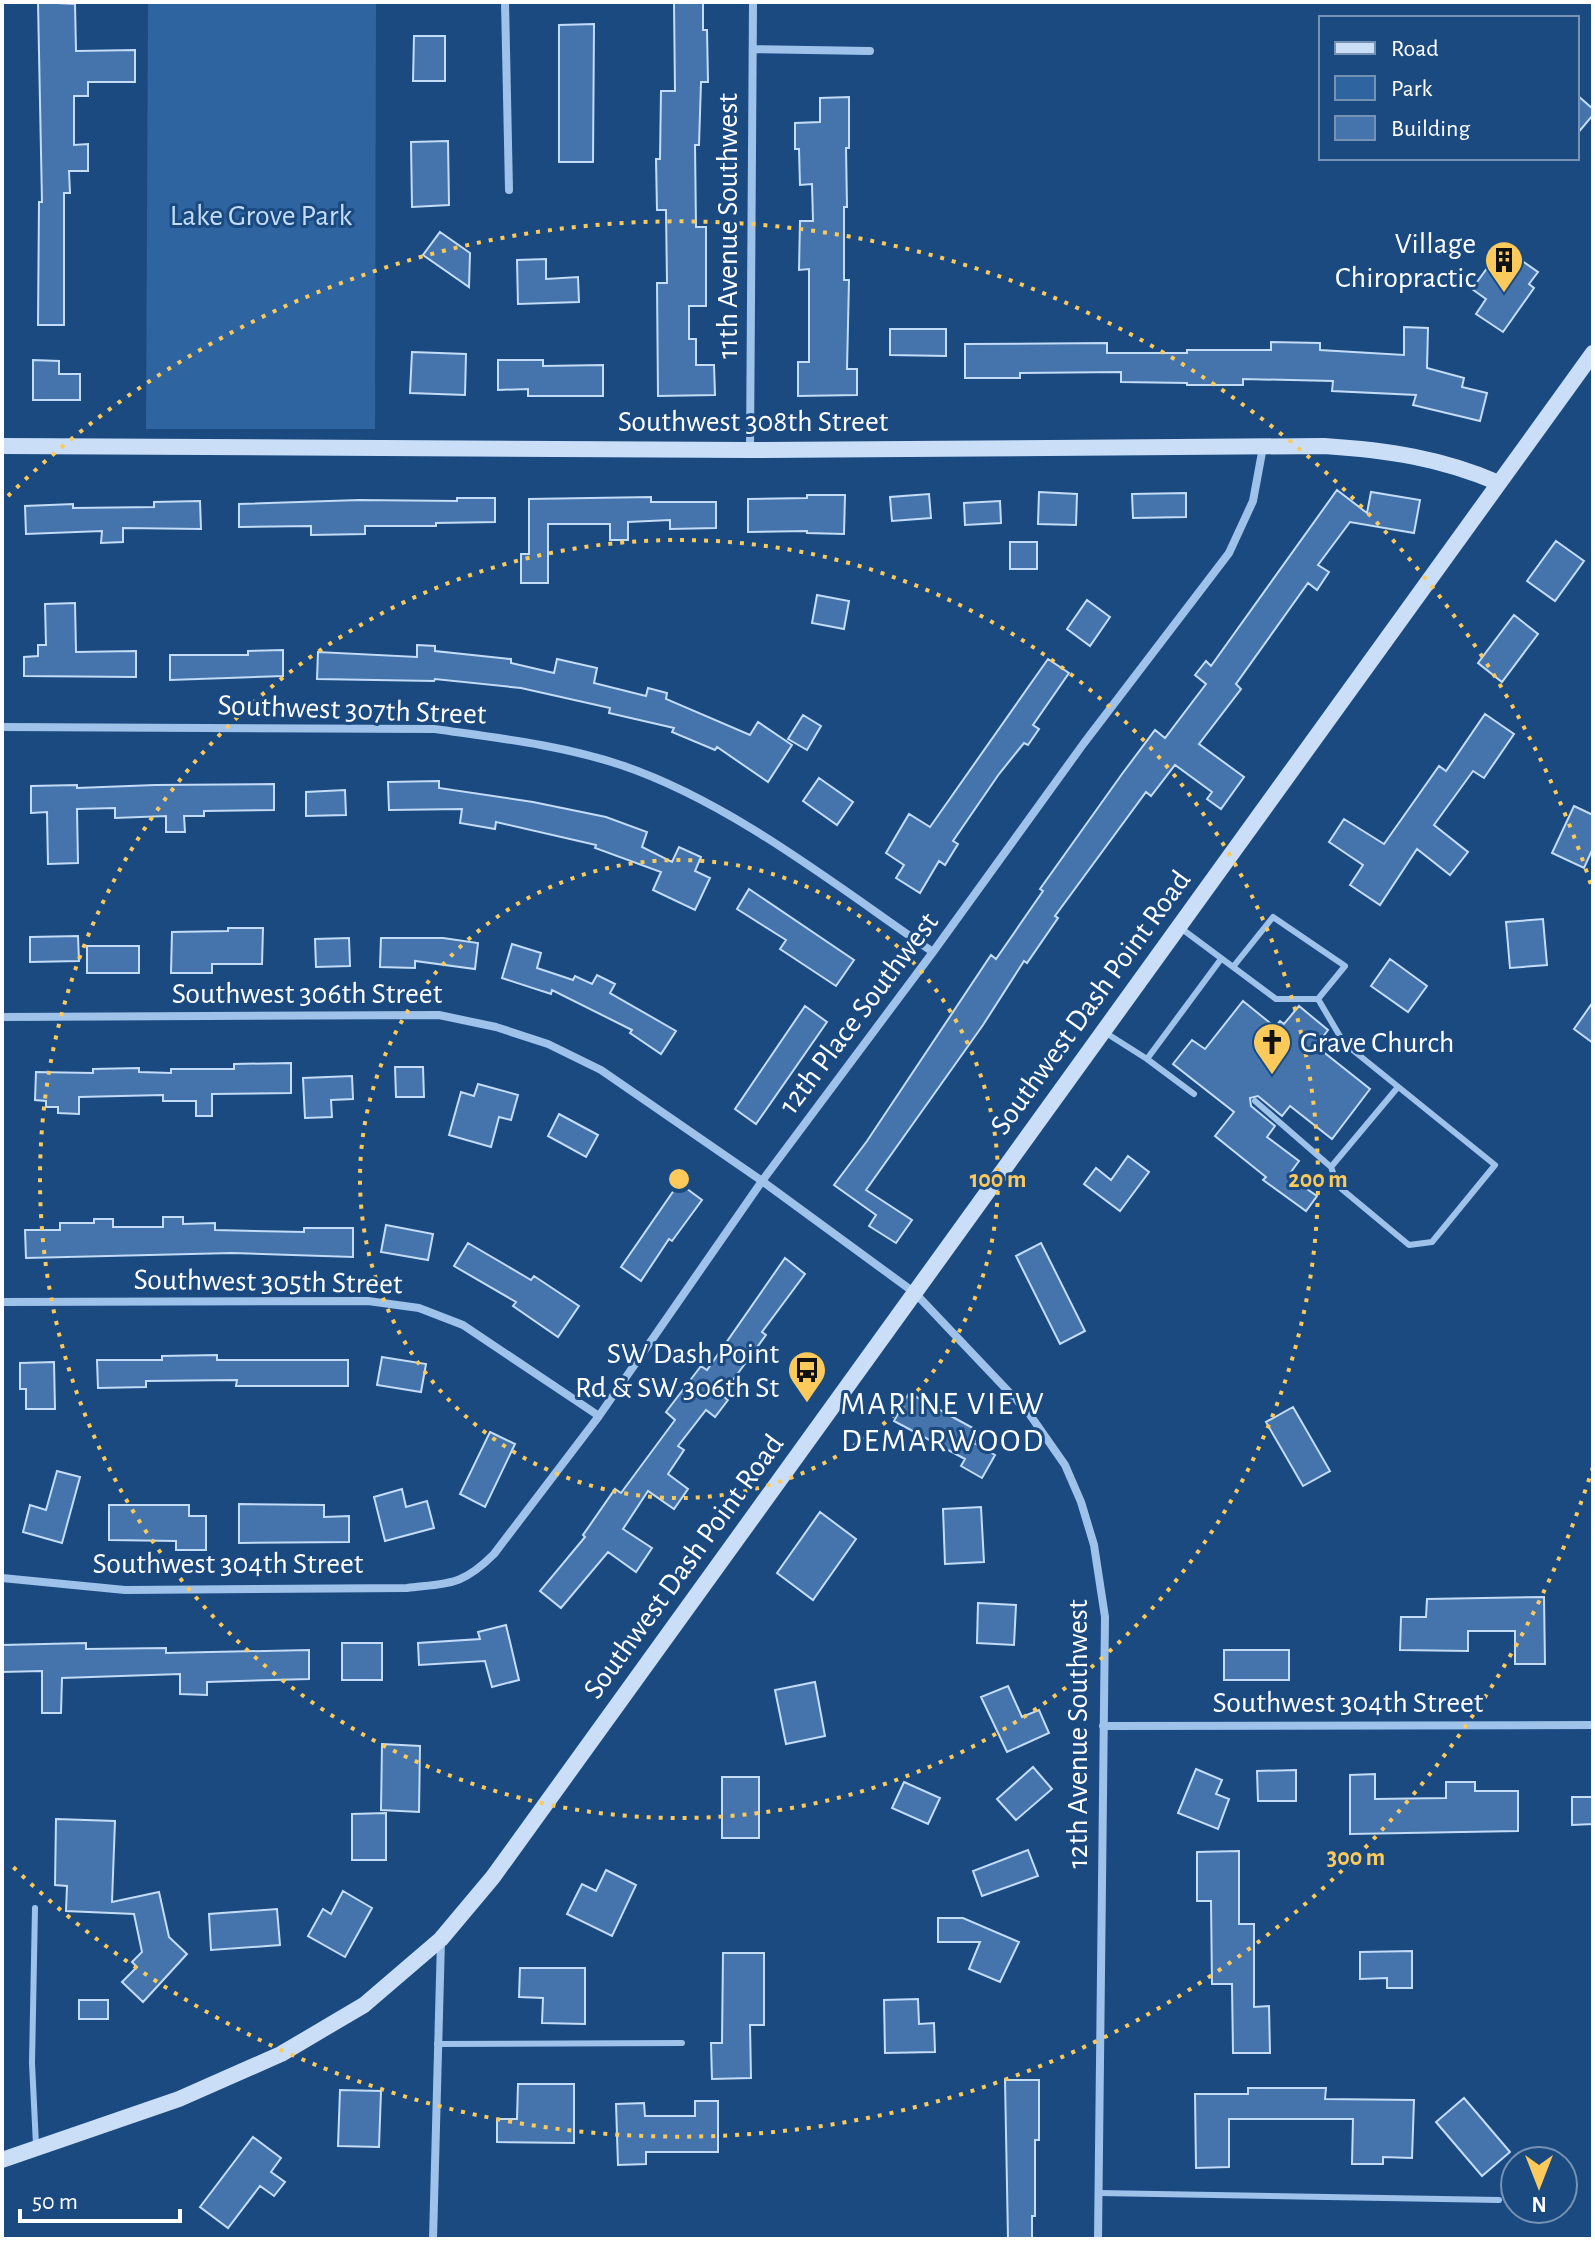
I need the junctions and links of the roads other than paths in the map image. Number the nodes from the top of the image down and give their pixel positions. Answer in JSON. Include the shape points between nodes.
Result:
{"nodes":[{"id":1,"x":505,"y":2,"type":"edge"},
{"id":2,"x":753,"y":2,"type":"edge"},
{"id":3,"x":753,"y":49,"type":"junction"},
{"id":4,"x":870,"y":51,"type":"dead end"},
{"id":5,"x":509,"y":190,"type":"dead end"},
{"id":6,"x":1593,"y":353,"type":"edge"},
{"id":7,"x":2,"y":446,"type":"edge"},
{"id":8,"x":1263,"y":447,"type":"junction"},
{"id":9,"x":750,"y":450,"type":"junction"},
{"id":10,"x":1499,"y":483,"type":"junction"},
{"id":11,"x":2,"y":727,"type":"edge"},
{"id":12,"x":1179,"y":927,"type":"junction"},
{"id":13,"x":933,"y":952,"type":"junction"},
{"id":14,"x":1221,"y":959,"type":"junction"},
{"id":15,"x":1233,"y":967,"type":"junction"},
{"id":16,"x":1318,"y":999,"type":"junction"},
{"id":17,"x":2,"y":1017,"type":"edge"},
{"id":18,"x":1103,"y":1032,"type":"junction"},
{"id":19,"x":1147,"y":1059,"type":"junction"},
{"id":20,"x":1398,"y":1087,"type":"junction"},
{"id":21,"x":1194,"y":1094,"type":"dead end"},
{"id":22,"x":1255,"y":1101,"type":"dead end"},
{"id":23,"x":1331,"y":1167,"type":"junction"},
{"id":24,"x":762,"y":1181,"type":"junction"},
{"id":25,"x":915,"y":1293,"type":"junction"},
{"id":26,"x":2,"y":1302,"type":"edge"},
{"id":27,"x":599,"y":1416,"type":"junction"},
{"id":28,"x":2,"y":1578,"type":"edge"},
{"id":29,"x":453,"y":1583,"type":"joint"},
{"id":30,"x":1593,"y":1725,"type":"edge"},
{"id":31,"x":1103,"y":1726,"type":"junction"},
{"id":32,"x":35,"y":1908,"type":"dead end"},
{"id":33,"x":441,"y":1939,"type":"junction"},
{"id":34,"x":682,"y":2043,"type":"dead end"},
{"id":35,"x":437,"y":2044,"type":"junction"},
{"id":36,"x":36,"y":2148,"type":"junction"},
{"id":37,"x":2,"y":2160,"type":"edge"},
{"id":38,"x":1098,"y":2193,"type":"junction"},
{"id":39,"x":1499,"y":2200,"type":"dead end"},
{"id":40,"x":433,"y":2239,"type":"edge"},
{"id":41,"x":1098,"y":2239,"type":"edge"}],
"edges":[{"from":1,"to":5,"type":"street"},
{"from":2,"to":3,"type":"street","name":"11th Avenue Southwest"},
{"from":3,"to":4,"type":"street"},
{"from":3,"to":9,"type":"street","name":"11th Avenue Southwest"},
{"from":6,"to":10,"type":"main road","name":"Southwest Dash Point Road"},
{"from":7,"to":9,"type":"main road","name":"Southwest 308th Street"},
{"from":8,"to":9,"type":"main road","name":"Southwest 308th Street"},
{"from":8,"to":10,"type":"main road","name":"Southwest 308th Street","via":[[1375,450],[1462,467]]},
{"from":8,"to":13,"type":"street","name":"12th Place Southwest","via":[[1253,501],[1229,553]]},
{"from":10,"to":12,"type":"main road","name":"Southwest Dash Point Road"},
{"from":11,"to":13,"type":"street","name":"Southwest 307th Street","via":[[435,729],[562,750],[621,765],[719,811]]},
{"from":12,"to":14,"type":"lane"},
{"from":12,"to":18,"type":"main road","name":"Southwest Dash Point Road"},
{"from":13,"to":24,"type":"street","name":"12th Place Southwest"},
{"from":14,"to":15,"type":"lane"},
{"from":14,"to":19,"type":"lane"},
{"from":15,"to":16,"type":"lane","via":[[1276,999]]},
{"from":15,"to":16,"type":"lane","via":[[1273,917],[1345,966]]},
{"from":16,"to":20,"type":"lane","via":[[1344,1043]]},
{"from":17,"to":24,"type":"street","name":"Southwest 306th Street","via":[[439,1015],[496,1027],[601,1070]]},
{"from":18,"to":19,"type":"lane"},
{"from":18,"to":25,"type":"main road","name":"Southwest Dash Point Road"},
{"from":19,"to":21,"type":"lane"},
{"from":20,"to":23,"type":"lane"},
{"from":20,"to":23,"type":"lane","via":[[1495,1165],[1432,1242],[1409,1245],[1338,1186]]},
{"from":22,"to":23,"type":"lane"},
{"from":24,"to":25,"type":"street","name":"Southwest 306th Street"},
{"from":24,"to":27,"type":"street","name":"12th Place Southwest"},
{"from":25,"to":31,"type":"street","name":"12th Avenue Southwest","via":[[1028,1412],[1074,1485],[1103,1594]]},
{"from":25,"to":33,"type":"main road","name":"Southwest Dash Point Road","via":[[493,1877]]},
{"from":26,"to":27,"type":"street","name":"Southwest 305th Street","via":[[368,1301],[419,1308],[463,1325]]},
{"from":27,"to":29,"type":"street","name":"12th Place Southwest","via":[[494,1554],[475,1573]]},
{"from":28,"to":29,"type":"street","name":"Southwest 304th Street","via":[[125,1590],[407,1588]]},
{"from":30,"to":31,"type":"street","name":"Southwest 304th Street"},
{"from":31,"to":38,"type":"street","name":"12th Avenue Southwest"},
{"from":32,"to":36,"type":"lane"},
{"from":33,"to":35,"type":"street"},
{"from":33,"to":36,"type":"main road","name":"Southwest Dash Point Road","via":[[364,2005],[281,2054],[179,2099]]},
{"from":34,"to":35,"type":"lane"},
{"from":35,"to":40,"type":"street"},
{"from":36,"to":37,"type":"main road","name":"Southwest Dash Point Road"},
{"from":38,"to":39,"type":"lane"},
{"from":38,"to":41,"type":"street","name":"12th Avenue Southwest"}]}
